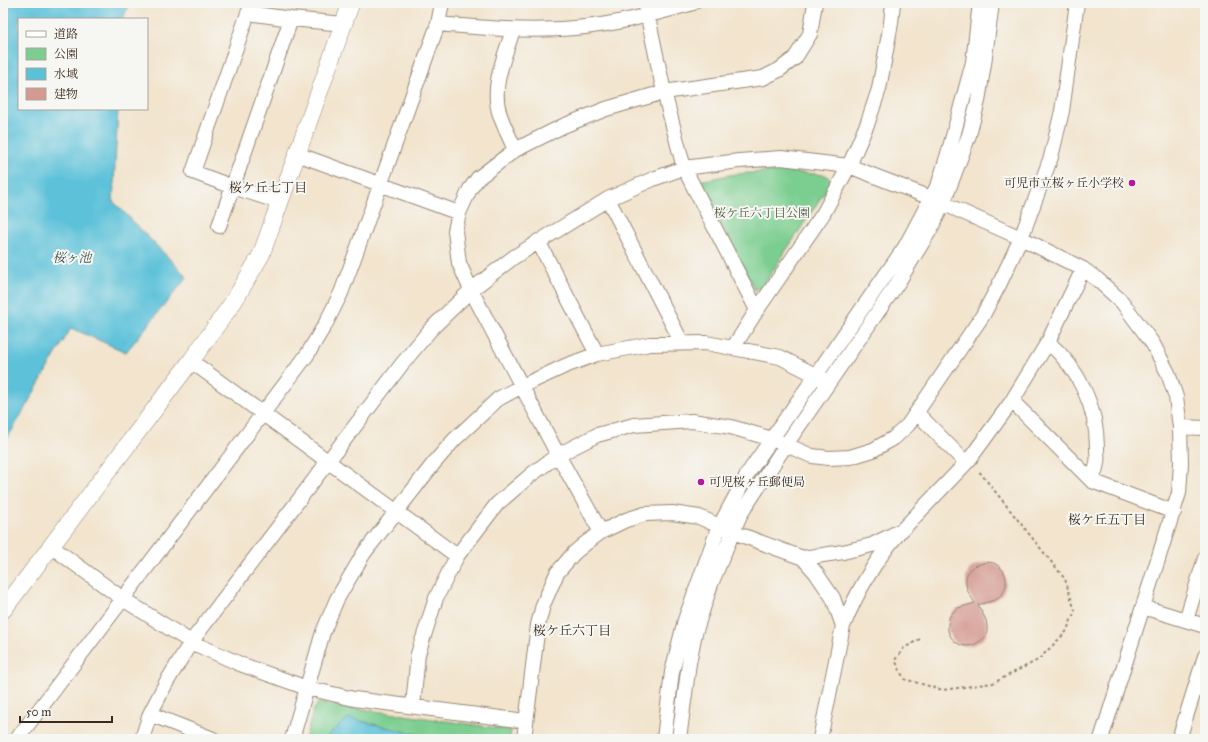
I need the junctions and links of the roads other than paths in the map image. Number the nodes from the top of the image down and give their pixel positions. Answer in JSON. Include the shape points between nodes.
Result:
{"nodes":[{"id":1,"x":351,"y":3,"type":"edge"},
{"id":2,"x":442,"y":3,"type":"edge"},
{"id":3,"x":693,"y":3,"type":"edge"},
{"id":4,"x":815,"y":3,"type":"edge"},
{"id":5,"x":893,"y":3,"type":"edge"},
{"id":6,"x":980,"y":3,"type":"edge"},
{"id":7,"x":992,"y":3,"type":"edge"},
{"id":8,"x":1077,"y":3,"type":"edge"},
{"id":9,"x":646,"y":9,"type":"edge"},
{"id":10,"x":291,"y":19,"type":"junction"},
{"id":11,"x":344,"y":24,"type":"junction"},
{"id":12,"x":438,"y":24,"type":"junction"},
{"id":13,"x":513,"y":30,"type":"junction"},
{"id":14,"x":664,"y":92,"type":"junction"},
{"id":15,"x":514,"y":150,"type":"junction"},
{"id":16,"x":297,"y":154,"type":"junction"},
{"id":17,"x":849,"y":166,"type":"junction"},
{"id":18,"x":684,"y":168,"type":"junction"},
{"id":19,"x":380,"y":184,"type":"junction"},
{"id":20,"x":233,"y":187,"type":"junction"},
{"id":21,"x":608,"y":199,"type":"junction"},
{"id":22,"x":937,"y":201,"type":"junction"},
{"id":23,"x":280,"y":202,"type":"junction"},
{"id":24,"x":458,"y":213,"type":"junction"},
{"id":25,"x":219,"y":226,"type":"dead end"},
{"id":26,"x":1021,"y":238,"type":"junction"},
{"id":27,"x":538,"y":241,"type":"junction"},
{"id":28,"x":1083,"y":269,"type":"junction"},
{"id":29,"x":471,"y":290,"type":"junction"},
{"id":30,"x":757,"y":310,"type":"junction"},
{"id":31,"x":1048,"y":342,"type":"junction"},
{"id":32,"x":682,"y":343,"type":"junction"},
{"id":33,"x":733,"y":348,"type":"junction"},
{"id":34,"x":597,"y":354,"type":"junction"},
{"id":35,"x":191,"y":361,"type":"junction"},
{"id":36,"x":816,"y":375,"type":"junction"},
{"id":37,"x":829,"y":382,"type":"junction"},
{"id":38,"x":522,"y":386,"type":"junction"},
{"id":39,"x":1012,"y":401,"type":"junction"},
{"id":40,"x":917,"y":413,"type":"junction"},
{"id":41,"x":263,"y":414,"type":"junction"},
{"id":42,"x":1180,"y":427,"type":"junction"},
{"id":43,"x":1205,"y":428,"type":"edge"},
{"id":44,"x":772,"y":439,"type":"junction"},
{"id":45,"x":785,"y":446,"type":"junction"},
{"id":46,"x":558,"y":455,"type":"junction"},
{"id":47,"x":328,"y":462,"type":"junction"},
{"id":48,"x":968,"y":462,"type":"junction"},
{"id":49,"x":1092,"y":480,"type":"junction"},
{"id":50,"x":396,"y":512,"type":"junction"},
{"id":51,"x":1174,"y":512,"type":"junction"},
{"id":52,"x":720,"y":526,"type":"junction"},
{"id":53,"x":901,"y":530,"type":"junction"},
{"id":54,"x":601,"y":532,"type":"junction"},
{"id":55,"x":733,"y":532,"type":"junction"},
{"id":56,"x":52,"y":546,"type":"junction"},
{"id":57,"x":457,"y":556,"type":"junction"},
{"id":58,"x":803,"y":558,"type":"junction"},
{"id":59,"x":1205,"y":558,"type":"edge"},
{"id":60,"x":123,"y":599,"type":"junction"},
{"id":61,"x":1144,"y":607,"type":"junction"},
{"id":62,"x":3,"y":610,"type":"edge"},
{"id":63,"x":1186,"y":620,"type":"junction"},
{"id":64,"x":843,"y":626,"type":"junction"},
{"id":65,"x":1205,"y":626,"type":"edge"},
{"id":66,"x":191,"y":642,"type":"junction"},
{"id":67,"x":1205,"y":656,"type":"edge"},
{"id":68,"x":307,"y":688,"type":"junction"},
{"id":69,"x":413,"y":706,"type":"junction"},
{"id":70,"x":150,"y":714,"type":"junction"},
{"id":71,"x":525,"y":721,"type":"junction"},
{"id":72,"x":16,"y":739,"type":"edge"},
{"id":73,"x":142,"y":739,"type":"edge"},
{"id":74,"x":213,"y":739,"type":"edge"},
{"id":75,"x":292,"y":739,"type":"edge"},
{"id":76,"x":524,"y":739,"type":"edge"},
{"id":77,"x":664,"y":739,"type":"edge"},
{"id":78,"x":679,"y":739,"type":"edge"},
{"id":79,"x":820,"y":739,"type":"edge"},
{"id":80,"x":1101,"y":739,"type":"edge"},
{"id":81,"x":1180,"y":739,"type":"edge"}],
"edges":[{"from":1,"to":11,"type":"street"},
{"from":2,"to":12,"type":"street"},
{"from":3,"to":9,"type":"street"},
{"from":4,"to":14,"type":"street","via":[[810,34],[795,58],[779,70],[763,78]]},
{"from":5,"to":17,"type":"street","via":[[879,89]]},
{"from":6,"to":22,"type":"street","via":[[973,62],[939,183]]},
{"from":7,"to":22,"type":"street","via":[[978,101],[969,135]]},
{"from":8,"to":26,"type":"street","via":[[1062,111],[1051,157]]},
{"from":9,"to":13,"type":"street","via":[[574,28]]},
{"from":9,"to":14,"type":"street"},
{"from":10,"to":11,"type":"street"},
{"from":10,"to":20,"type":"street"},
{"from":10,"to":20,"type":"street","via":[[248,13],[195,165],[193,172]]},
{"from":11,"to":16,"type":"street"},
{"from":12,"to":13,"type":"street"},
{"from":12,"to":19,"type":"street"},
{"from":13,"to":15,"type":"street","via":[[499,76],[497,103]]},
{"from":14,"to":15,"type":"street","via":[[599,112]]},
{"from":14,"to":18,"type":"street"},
{"from":15,"to":24,"type":"street","via":[[478,178]]},
{"from":16,"to":19,"type":"street"},
{"from":16,"to":23,"type":"street"},
{"from":17,"to":18,"type":"street","via":[[781,158]]},
{"from":17,"to":22,"type":"street"},
{"from":17,"to":30,"type":"street","via":[[824,214]]},
{"from":18,"to":21,"type":"street"},
{"from":18,"to":30,"type":"street"},
{"from":19,"to":24,"type":"street"},
{"from":19,"to":41,"type":"street","via":[[346,279],[326,323],[307,356]]},
{"from":20,"to":23,"type":"street"},
{"from":20,"to":25,"type":"street"},
{"from":21,"to":27,"type":"street"},
{"from":21,"to":32,"type":"street"},
{"from":22,"to":26,"type":"street"},
{"from":22,"to":36,"type":"street"},
{"from":22,"to":37,"type":"street","via":[[930,230],[897,284]]},
{"from":23,"to":35,"type":"street","via":[[261,255],[234,301]]},
{"from":24,"to":29,"type":"street","via":[[456,231],[459,263]]},
{"from":26,"to":28,"type":"street"},
{"from":26,"to":40,"type":"street","via":[[983,315]]},
{"from":27,"to":29,"type":"street"},
{"from":27,"to":34,"type":"street"},
{"from":28,"to":31,"type":"street"},
{"from":28,"to":42,"type":"street","via":[[1122,302],[1153,344],[1168,373],[1176,397]]},
{"from":29,"to":38,"type":"street"},
{"from":29,"to":47,"type":"street","via":[[421,341]]},
{"from":30,"to":33,"type":"street"},
{"from":31,"to":39,"type":"street"},
{"from":31,"to":49,"type":"street","via":[[1070,366],[1090,400],[1098,439],[1098,463]]},
{"from":32,"to":33,"type":"street","via":[[706,343]]},
{"from":32,"to":34,"type":"street","via":[[650,344]]},
{"from":33,"to":36,"type":"street","via":[[780,357]]},
{"from":34,"to":38,"type":"street"},
{"from":35,"to":41,"type":"street"},
{"from":35,"to":56,"type":"street"},
{"from":36,"to":37,"type":"street"},
{"from":36,"to":44,"type":"street"},
{"from":37,"to":45,"type":"street"},
{"from":38,"to":46,"type":"street"},
{"from":38,"to":50,"type":"street","via":[[498,399],[454,440]]},
{"from":39,"to":48,"type":"street"},
{"from":39,"to":49,"type":"street"},
{"from":40,"to":45,"type":"street","via":[[894,438],[873,450],[850,457],[812,456]]},
{"from":40,"to":48,"type":"street"},
{"from":41,"to":47,"type":"street"},
{"from":41,"to":60,"type":"street"},
{"from":42,"to":43,"type":"street"},
{"from":42,"to":51,"type":"street","via":[[1179,493]]},
{"from":44,"to":45,"type":"street"},
{"from":44,"to":46,"type":"street","via":[[732,427],[692,421],[634,425],[596,435]]},
{"from":44,"to":52,"type":"street","via":[[748,473]]},
{"from":45,"to":55,"type":"street","via":[[747,504]]},
{"from":46,"to":54,"type":"street"},
{"from":46,"to":57,"type":"street","via":[[497,504]]},
{"from":47,"to":50,"type":"street"},
{"from":47,"to":66,"type":"street"},
{"from":48,"to":53,"type":"street"},
{"from":49,"to":51,"type":"street"},
{"from":50,"to":57,"type":"street"},
{"from":50,"to":68,"type":"street","via":[[364,553],[337,599],[323,632]]},
{"from":51,"to":61,"type":"street"},
{"from":52,"to":54,"type":"street","via":[[699,517],[672,513],[645,514]]},
{"from":52,"to":55,"type":"street"},
{"from":52,"to":77,"type":"street","via":[[685,620],[672,672]]},
{"from":53,"to":58,"type":"street","via":[[872,546]]},
{"from":53,"to":64,"type":"street","via":[[881,554],[852,604]]},
{"from":54,"to":71,"type":"street","via":[[574,553],[557,573],[543,604]]},
{"from":55,"to":58,"type":"street"},
{"from":55,"to":78,"type":"street","via":[[711,584],[695,633]]},
{"from":56,"to":60,"type":"street"},
{"from":56,"to":62,"type":"street"},
{"from":57,"to":69,"type":"street","via":[[436,598],[418,654]]},
{"from":58,"to":64,"type":"street","via":[[833,598]]},
{"from":59,"to":63,"type":"street"},
{"from":60,"to":66,"type":"street"},
{"from":60,"to":72,"type":"street"},
{"from":61,"to":63,"type":"street"},
{"from":61,"to":80,"type":"street"},
{"from":63,"to":65,"type":"street"},
{"from":64,"to":79,"type":"street"},
{"from":66,"to":68,"type":"street","via":[[240,664]]},
{"from":66,"to":70,"type":"street"},
{"from":67,"to":81,"type":"street"},
{"from":68,"to":69,"type":"street","via":[[354,699]]},
{"from":68,"to":75,"type":"street"},
{"from":69,"to":71,"type":"street"},
{"from":70,"to":73,"type":"street"},
{"from":70,"to":74,"type":"street"},
{"from":71,"to":76,"type":"street"}]}
